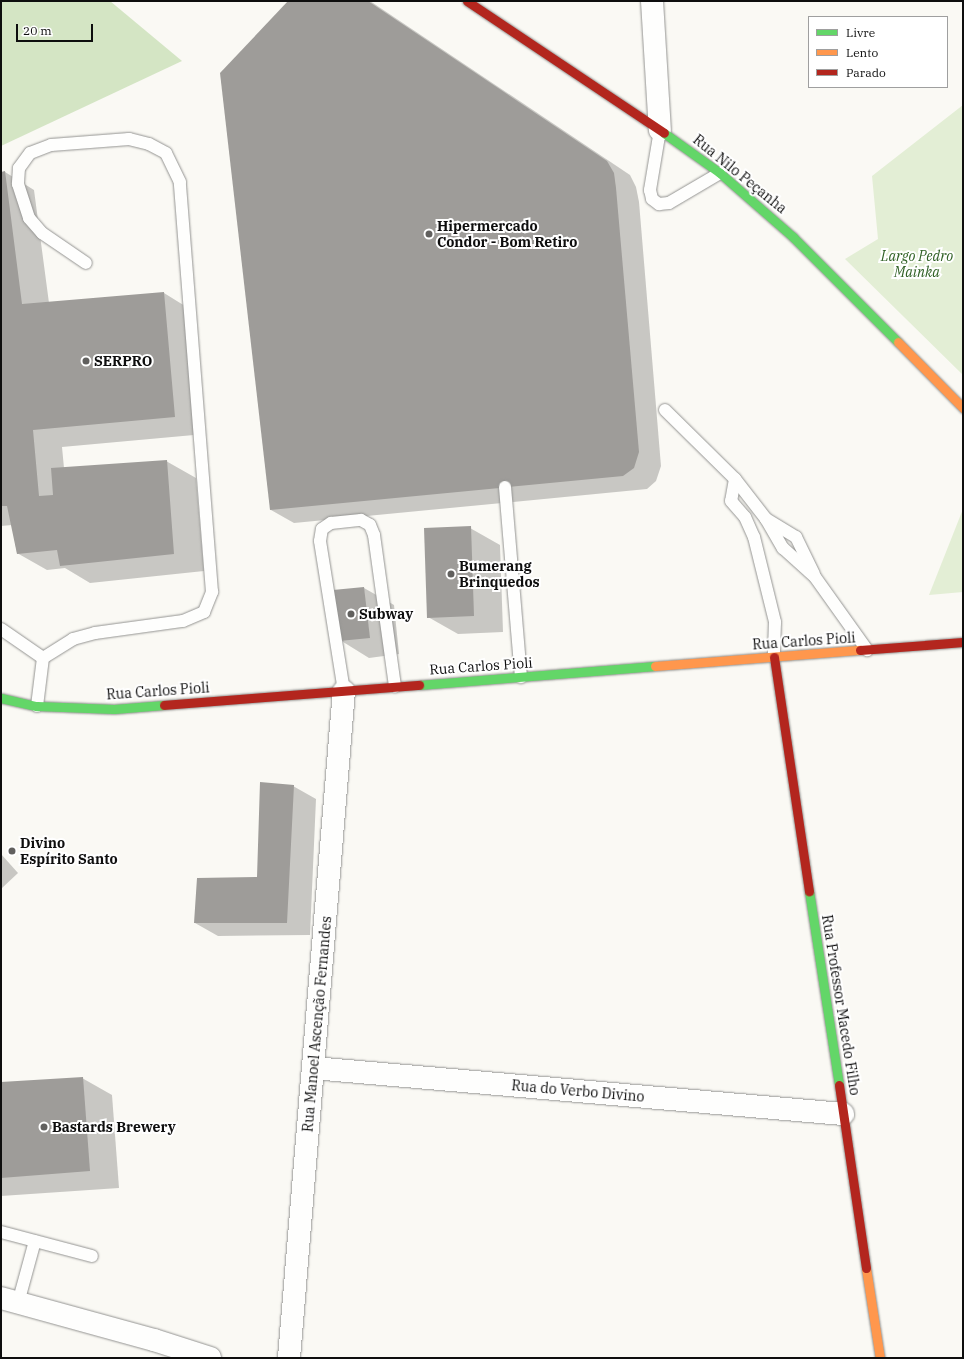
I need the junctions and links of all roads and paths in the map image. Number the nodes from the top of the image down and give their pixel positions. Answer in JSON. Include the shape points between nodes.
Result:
{"nodes":[{"id":1,"x":467,"y":1,"type":"edge"},
{"id":2,"x":652,"y":1,"type":"edge"},
{"id":3,"x":660,"y":130,"type":"junction"},
{"id":4,"x":720,"y":173,"type":"junction"},
{"id":5,"x":86,"y":263,"type":"dead end"},
{"id":6,"x":956,"y":393,"type":"edge"},
{"id":7,"x":963,"y":408,"type":"edge"},
{"id":8,"x":665,"y":410,"type":"dead end"},
{"id":9,"x":735,"y":480,"type":"junction"},
{"id":10,"x":505,"y":488,"type":"dead end"},
{"id":11,"x":766,"y":519,"type":"junction"},
{"id":12,"x":815,"y":576,"type":"junction"},
{"id":13,"x":1,"y":629,"type":"edge"},
{"id":14,"x":963,"y":642,"type":"edge"},
{"id":15,"x":868,"y":650,"type":"junction"},
{"id":16,"x":774,"y":657,"type":"junction"},
{"id":17,"x":44,"y":658,"type":"junction"},
{"id":18,"x":520,"y":677,"type":"junction"},
{"id":19,"x":395,"y":687,"type":"junction"},
{"id":20,"x":344,"y":690,"type":"junction"},
{"id":21,"x":1,"y":698,"type":"edge"},
{"id":22,"x":37,"y":706,"type":"junction"},
{"id":23,"x":313,"y":1068,"type":"junction"},
{"id":24,"x":843,"y":1114,"type":"junction"},
{"id":25,"x":1,"y":1232,"type":"edge"},
{"id":26,"x":35,"y":1241,"type":"junction"},
{"id":27,"x":92,"y":1256,"type":"dead end"},
{"id":28,"x":10,"y":1301,"type":"edge"},
{"id":29,"x":210,"y":1358,"type":"edge"},
{"id":30,"x":289,"y":1358,"type":"edge"},
{"id":31,"x":880,"y":1358,"type":"edge"}],
"edges":[{"from":1,"to":3,"type":"main road","name":"Rua Nilo Peçanha"},
{"from":2,"to":3,"type":"street"},
{"from":3,"to":4,"type":"main road","name":"Rua Nilo Peçanha"},
{"from":3,"to":4,"type":"lane","via":[[650,190],[652,199],[659,204],[669,203]]},
{"from":4,"to":6,"type":"main road","name":"Rua Nilo Peçanha","via":[[793,237]]},
{"from":5,"to":17,"type":"lane","via":[[42,233],[29,218],[18,184],[19,168],[30,153],[51,145],[129,139],[149,144],[166,153],[180,182],[212,592],[204,612],[183,621],[95,633],[72,639]]},
{"from":6,"to":7,"type":"main road","name":"Rua Nilo Peçanha"},
{"from":8,"to":9,"type":"lane"},
{"from":9,"to":11,"type":"lane"},
{"from":9,"to":16,"type":"lane","via":[[731,501],[745,518],[754,537],[775,622]]},
{"from":10,"to":18,"type":"lane"},
{"from":11,"to":12,"type":"lane","via":[[783,548]]},
{"from":11,"to":12,"type":"lane","via":[[796,537]]},
{"from":12,"to":15,"type":"lane"},
{"from":13,"to":17,"type":"lane"},
{"from":14,"to":15,"type":"main road","name":"Rua Carlos Pioli"},
{"from":15,"to":16,"type":"main road","name":"Rua Carlos Pioli"},
{"from":16,"to":18,"type":"main road","name":"Rua Carlos Pioli"},
{"from":16,"to":24,"type":"main road","name":"Rua Professor Macedo Filho"},
{"from":17,"to":22,"type":"lane"},
{"from":18,"to":19,"type":"main road","name":"Rua Carlos Pioli"},
{"from":19,"to":20,"type":"main road","name":"Rua Carlos Pioli"},
{"from":19,"to":20,"type":"lane","via":[[374,534],[370,525],[361,520],[331,522],[322,529],[320,541]]},
{"from":20,"to":22,"type":"main road","name":"Rua Carlos Pioli","via":[[114,709]]},
{"from":20,"to":23,"type":"street","name":"Rua Manoel Ascenção Fernandes"},
{"from":21,"to":22,"type":"main road","name":"Rua Carlos Pioli"},
{"from":23,"to":24,"type":"street","name":"Rua do Verbo Divino"},
{"from":23,"to":30,"type":"street","name":"Rua Manoel Ascenção Fernandes"},
{"from":24,"to":31,"type":"main road","name":"Rua Professor Macedo Filho"},
{"from":25,"to":26,"type":"lane"},
{"from":26,"to":27,"type":"lane"},
{"from":26,"to":28,"type":"lane"},
{"from":28,"to":29,"type":"street"}]}
